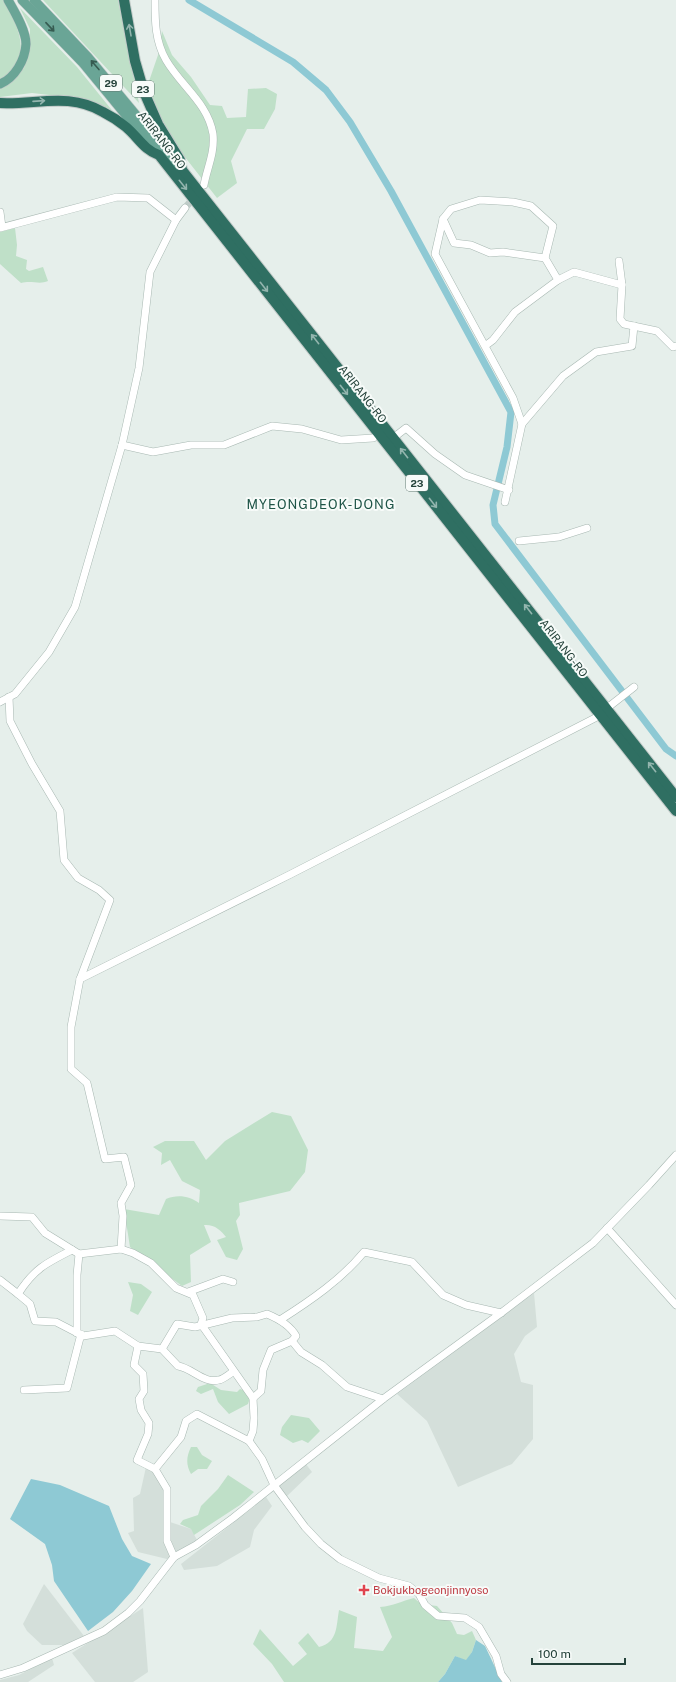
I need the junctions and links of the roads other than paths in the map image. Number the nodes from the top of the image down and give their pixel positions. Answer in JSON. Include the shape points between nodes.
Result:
{"nodes":[{"id":1,"x":8,"y":0,"type":"edge"},
{"id":2,"x":22,"y":0,"type":"edge"},
{"id":3,"x":34,"y":0,"type":"edge"},
{"id":4,"x":124,"y":0,"type":"edge"},
{"id":5,"x":154,"y":0,"type":"edge"},
{"id":6,"x":0,"y":84,"type":"edge"},
{"id":7,"x":0,"y":103,"type":"edge"},
{"id":8,"x":158,"y":155,"type":"junction"},
{"id":9,"x":182,"y":170,"type":"junction"},
{"id":10,"x":204,"y":185,"type":"dead end"},
{"id":11,"x":185,"y":208,"type":"tunnel mouth"},
{"id":12,"x":0,"y":212,"type":"edge"},
{"id":13,"x":176,"y":220,"type":"junction"},
{"id":14,"x":443,"y":220,"type":"junction"},
{"id":15,"x":1,"y":227,"type":"edge"},
{"id":16,"x":545,"y":258,"type":"junction"},
{"id":17,"x":619,"y":261,"type":"dead end"},
{"id":18,"x":558,"y":280,"type":"junction"},
{"id":19,"x":622,"y":285,"type":"junction"},
{"id":20,"x":634,"y":326,"type":"junction"},
{"id":21,"x":484,"y":346,"type":"junction"},
{"id":22,"x":676,"y":346,"type":"edge"},
{"id":23,"x":522,"y":424,"type":"junction"},
{"id":24,"x":398,"y":435,"type":"dead end"},
{"id":25,"x":373,"y":438,"type":"dead end"},
{"id":26,"x":122,"y":445,"type":"junction"},
{"id":27,"x":506,"y":490,"type":"junction"},
{"id":28,"x":505,"y":502,"type":"dead end"},
{"id":29,"x":587,"y":528,"type":"dead end"},
{"id":30,"x":519,"y":541,"type":"dead end"},
{"id":31,"x":633,"y":688,"type":"dead end"},
{"id":32,"x":9,"y":698,"type":"junction"},
{"id":33,"x":0,"y":702,"type":"edge"},
{"id":34,"x":611,"y":705,"type":"dead end"},
{"id":35,"x":595,"y":718,"type":"dead end"},
{"id":36,"x":676,"y":797,"type":"edge"},
{"id":37,"x":676,"y":811,"type":"edge"},
{"id":38,"x":80,"y":978,"type":"junction"},
{"id":39,"x":676,"y":1155,"type":"edge"},
{"id":40,"x":0,"y":1216,"type":"edge"},
{"id":41,"x":607,"y":1228,"type":"junction"},
{"id":42,"x":121,"y":1249,"type":"junction"},
{"id":43,"x":72,"y":1250,"type":"junction"},
{"id":44,"x":80,"y":1254,"type":"junction"},
{"id":45,"x":0,"y":1280,"type":"edge"},
{"id":46,"x":233,"y":1282,"type":"dead end"},
{"id":47,"x":188,"y":1292,"type":"junction"},
{"id":48,"x":18,"y":1294,"type":"junction"},
{"id":49,"x":676,"y":1305,"type":"edge"},
{"id":50,"x":501,"y":1313,"type":"junction"},
{"id":51,"x":280,"y":1320,"type":"junction"},
{"id":52,"x":202,"y":1324,"type":"junction"},
{"id":53,"x":79,"y":1334,"type":"junction"},
{"id":54,"x":292,"y":1341,"type":"junction"},
{"id":55,"x":138,"y":1346,"type":"junction"},
{"id":56,"x":162,"y":1349,"type":"junction"},
{"id":57,"x":233,"y":1372,"type":"junction"},
{"id":58,"x":24,"y":1390,"type":"dead end"},
{"id":59,"x":252,"y":1398,"type":"junction"},
{"id":60,"x":382,"y":1399,"type":"junction"},
{"id":61,"x":249,"y":1441,"type":"junction"},
{"id":62,"x":155,"y":1469,"type":"junction"},
{"id":63,"x":274,"y":1485,"type":"junction"},
{"id":64,"x":174,"y":1557,"type":"junction"},
{"id":65,"x":0,"y":1675,"type":"edge"},
{"id":66,"x":507,"y":1682,"type":"edge"}],
"edges":[{"from":1,"to":6,"type":"main road","via":[[19,19],[26,43],[20,65],[8,81]]},
{"from":2,"to":8,"type":"main road","name":"ARIRANG-RO","number":"29","one_way":true,"via":[[82,62]]},
{"from":9,"to":3,"type":"main road","name":"ARIRANG-RO","number":"29","one_way":true,"via":[[88,57]]},
{"from":9,"to":4,"type":"highway","number":"23","one_way":true,"via":[[180,160],[158,124],[144,92],[135,61]]},
{"from":5,"to":10,"type":"street","via":[[156,32],[165,59],[196,97],[209,118],[213,135],[212,160]]},
{"from":7,"to":8,"type":"highway","number":"23","one_way":true,"via":[[58,100],[82,104],[102,111],[126,127],[150,152]]},
{"from":8,"to":37,"type":"highway","name":"ARIRANG-RO","number":"23","one_way":true},
{"from":36,"to":9,"type":"highway","name":"ARIRANG-RO","number":"23","one_way":true},
{"from":11,"to":13,"type":"street"},
{"from":12,"to":15,"type":"street"},
{"from":13,"to":15,"type":"street","via":[[148,198],[117,197]]},
{"from":13,"to":26,"type":"street","via":[[150,272],[139,368]]},
{"from":14,"to":16,"type":"street","via":[[454,243],[471,245],[490,253],[503,252]]},
{"from":14,"to":16,"type":"street","via":[[451,209],[480,200],[531,206],[553,226]]},
{"from":14,"to":21,"type":"street","via":[[435,254]]},
{"from":16,"to":18,"type":"street"},
{"from":17,"to":19,"type":"street"},
{"from":18,"to":19,"type":"street","via":[[574,272]]},
{"from":18,"to":21,"type":"street","via":[[515,312],[493,340]]},
{"from":19,"to":20,"type":"street","via":[[620,319],[624,324]]},
{"from":20,"to":22,"type":"street","via":[[657,331],[673,347]]},
{"from":20,"to":23,"type":"street","via":[[632,346],[596,352],[563,376]]},
{"from":21,"to":23,"type":"street","via":[[513,398]]},
{"from":23,"to":27,"type":"street"},
{"from":24,"to":27,"type":"street","via":[[406,428],[465,476]]},
{"from":25,"to":26,"type":"street","via":[[341,440],[302,429],[272,426],[224,445],[190,445],[153,452]]},
{"from":26,"to":32,"type":"street","via":[[75,607],[49,652]]},
{"from":27,"to":28,"type":"street"},
{"from":29,"to":30,"type":"street","via":[[559,537]]},
{"from":31,"to":34,"type":"street"},
{"from":32,"to":33,"type":"street"},
{"from":32,"to":38,"type":"street","via":[[10,721],[60,811],[64,860],[78,878],[99,890],[110,900]]},
{"from":35,"to":38,"type":"street","via":[[291,874]]},
{"from":38,"to":42,"type":"street","via":[[71,1026],[71,1070],[87,1083],[105,1159],[124,1157],[131,1185],[121,1203]]},
{"from":39,"to":41,"type":"street"},
{"from":40,"to":43,"type":"street","via":[[32,1217],[45,1233]]},
{"from":41,"to":49,"type":"street"},
{"from":41,"to":50,"type":"street","via":[[593,1243]]},
{"from":42,"to":44,"type":"street"},
{"from":42,"to":47,"type":"street","via":[[151,1263],[176,1288]]},
{"from":43,"to":44,"type":"street"},
{"from":43,"to":48,"type":"street","via":[[37,1270],[28,1278]]},
{"from":44,"to":53,"type":"street","via":[[77,1275]]},
{"from":45,"to":48,"type":"street"},
{"from":46,"to":47,"type":"street","via":[[223,1278]]},
{"from":47,"to":52,"type":"street","via":[[193,1295],[203,1318]]},
{"from":48,"to":53,"type":"street","via":[[30,1304],[35,1321],[56,1322]]},
{"from":50,"to":51,"type":"street","via":[[466,1305],[443,1295],[412,1262],[364,1252],[351,1268]]},
{"from":50,"to":60,"type":"street"},
{"from":51,"to":52,"type":"street","via":[[267,1314]]},
{"from":51,"to":54,"type":"street","via":[[293,1330],[296,1336]]},
{"from":52,"to":56,"type":"street","via":[[195,1327],[177,1324]]},
{"from":52,"to":57,"type":"street"},
{"from":53,"to":55,"type":"street","via":[[95,1335],[115,1331]]},
{"from":53,"to":58,"type":"street","via":[[76,1359],[67,1388]]},
{"from":54,"to":59,"type":"street","via":[[271,1350],[262,1370],[261,1391]]},
{"from":54,"to":60,"type":"street","via":[[346,1387]]},
{"from":55,"to":56,"type":"street"},
{"from":55,"to":62,"type":"street","via":[[134,1366],[144,1374],[141,1410],[149,1423],[148,1434],[137,1460]]},
{"from":56,"to":57,"type":"street","via":[[178,1366],[186,1367],[209,1380],[219,1380]]},
{"from":57,"to":59,"type":"street"},
{"from":59,"to":61,"type":"street","via":[[254,1418]]},
{"from":60,"to":63,"type":"street"},
{"from":61,"to":62,"type":"street","via":[[197,1414],[186,1421],[180,1437]]},
{"from":61,"to":63,"type":"street","via":[[262,1459]]},
{"from":62,"to":64,"type":"street","via":[[167,1489],[167,1541]]},
{"from":63,"to":64,"type":"street","via":[[196,1545]]},
{"from":63,"to":66,"type":"street","via":[[305,1528],[340,1559],[379,1578],[409,1586],[438,1616],[465,1618],[479,1627]]},
{"from":64,"to":65,"type":"street","via":[[140,1601],[104,1631],[23,1668]]}]}
